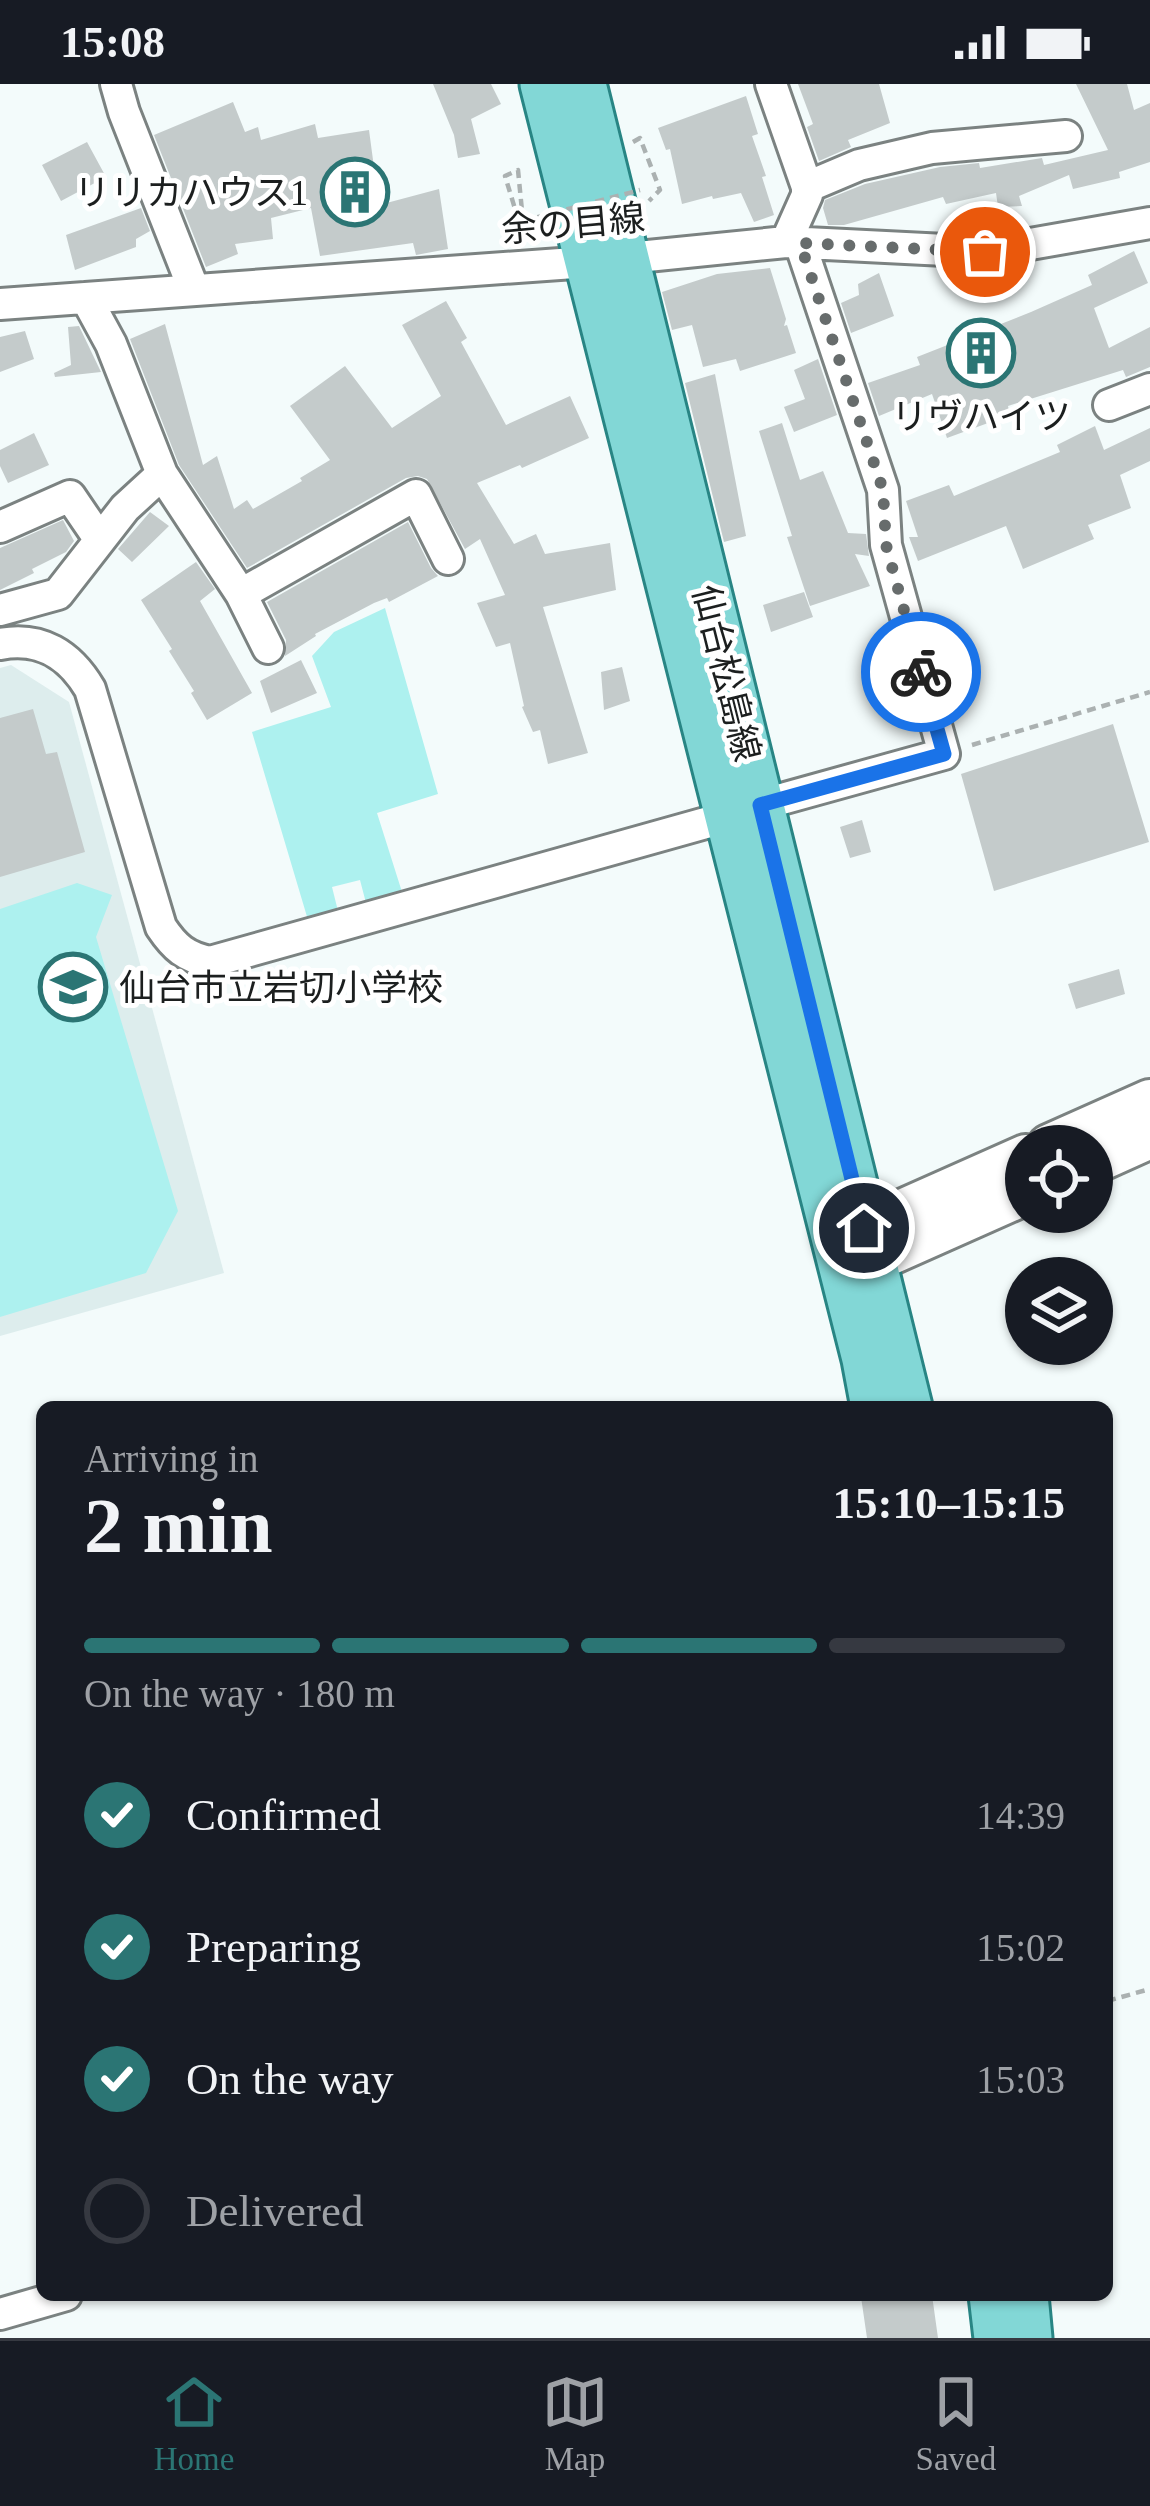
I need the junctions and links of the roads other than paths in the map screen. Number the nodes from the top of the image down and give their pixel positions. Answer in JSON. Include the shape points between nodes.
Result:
{"nodes":[{"id":1,"x":116,"y":84,"type":"edge"},
{"id":2,"x":543,"y":84,"type":"edge"},
{"id":3,"x":584,"y":84,"type":"edge"},
{"id":4,"x":771,"y":84,"type":"edge"},
{"id":5,"x":1066,"y":136,"type":"dead end"},
{"id":6,"x":807,"y":187,"type":"junction"},
{"id":7,"x":1150,"y":223,"type":"edge"},
{"id":8,"x":793,"y":243,"type":"junction"},
{"id":9,"x":606,"y":260,"type":"junction"},
{"id":10,"x":194,"y":290,"type":"junction"},
{"id":11,"x":86,"y":298,"type":"junction"},
{"id":12,"x":0,"y":304,"type":"edge"},
{"id":13,"x":1150,"y":389,"type":"edge"},
{"id":14,"x":1109,"y":405,"type":"dead end"},
{"id":15,"x":162,"y":474,"type":"junction"},
{"id":16,"x":0,"y":527,"type":"edge"},
{"id":17,"x":100,"y":540,"type":"junction"},
{"id":18,"x":448,"y":559,"type":"dead end"},
{"id":19,"x":241,"y":594,"type":"junction"},
{"id":20,"x":0,"y":610,"type":"edge"},
{"id":21,"x":2,"y":637,"type":"edge"},
{"id":22,"x":268,"y":648,"type":"dead end"},
{"id":23,"x":743,"y":811,"type":"junction"},
{"id":24,"x":1150,"y":1101,"type":"edge"},
{"id":25,"x":1096,"y":1125,"type":"edge"},
{"id":26,"x":1150,"y":1137,"type":"edge"},
{"id":27,"x":1113,"y":1154,"type":"edge"},
{"id":28,"x":1005,"y":1168,"type":"edge"},
{"id":29,"x":1005,"y":1200,"type":"edge"},
{"id":30,"x":859,"y":1248,"type":"junction"},
{"id":31,"x":873,"y":1401,"type":"edge"},
{"id":32,"x":907,"y":1401,"type":"edge"},
{"id":33,"x":46,"y":2301,"type":"edge"},
{"id":34,"x":993,"y":2301,"type":"edge"},
{"id":35,"x":1026,"y":2301,"type":"edge"},
{"id":36,"x":0,"y":2314,"type":"edge"},
{"id":37,"x":997,"y":2338,"type":"edge"},
{"id":38,"x":1029,"y":2338,"type":"edge"}],
"edges":[{"from":1,"to":10,"type":"street"},
{"from":2,"to":9,"type":"main road","name":"仙台松島線"},
{"from":3,"to":9,"type":"main road","name":"仙台松島線"},
{"from":4,"to":6,"type":"street"},
{"from":5,"to":6,"type":"street","via":[[932,148]]},
{"from":6,"to":8,"type":"street"},
{"from":7,"to":8,"type":"street","name":"余の目線","via":[[985,252]]},
{"from":8,"to":9,"type":"street","name":"余の目線"},
{"from":8,"to":23,"type":"street","via":[[883,490],[886,545],[944,754]]},
{"from":9,"to":10,"type":"street","name":"余の目線"},
{"from":9,"to":23,"type":"main road","name":"仙台松島線"},
{"from":10,"to":11,"type":"street","name":"余の目線"},
{"from":11,"to":12,"type":"street","name":"余の目線"},
{"from":11,"to":15,"type":"street"},
{"from":13,"to":14,"type":"street"},
{"from":15,"to":17,"type":"street"},
{"from":15,"to":19,"type":"street"},
{"from":16,"to":17,"type":"street","via":[[70,496]]},
{"from":17,"to":20,"type":"street","via":[[58,594]]},
{"from":18,"to":19,"type":"street","via":[[416,495]]},
{"from":19,"to":22,"type":"street"},
{"from":21,"to":23,"type":"street","via":[[76,666],[90,689],[161,927],[189,957],[210,962]]},
{"from":23,"to":30,"type":"main road","name":"仙台松島線"},
{"from":24,"to":25,"type":"main road"},
{"from":26,"to":27,"type":"main road"},
{"from":28,"to":30,"type":"main road"},
{"from":29,"to":30,"type":"main road"},
{"from":30,"to":31,"type":"main road"},
{"from":30,"to":32,"type":"main road"},
{"from":33,"to":36,"type":"street"},
{"from":34,"to":37,"type":"main road"},
{"from":35,"to":38,"type":"main road"}]}
